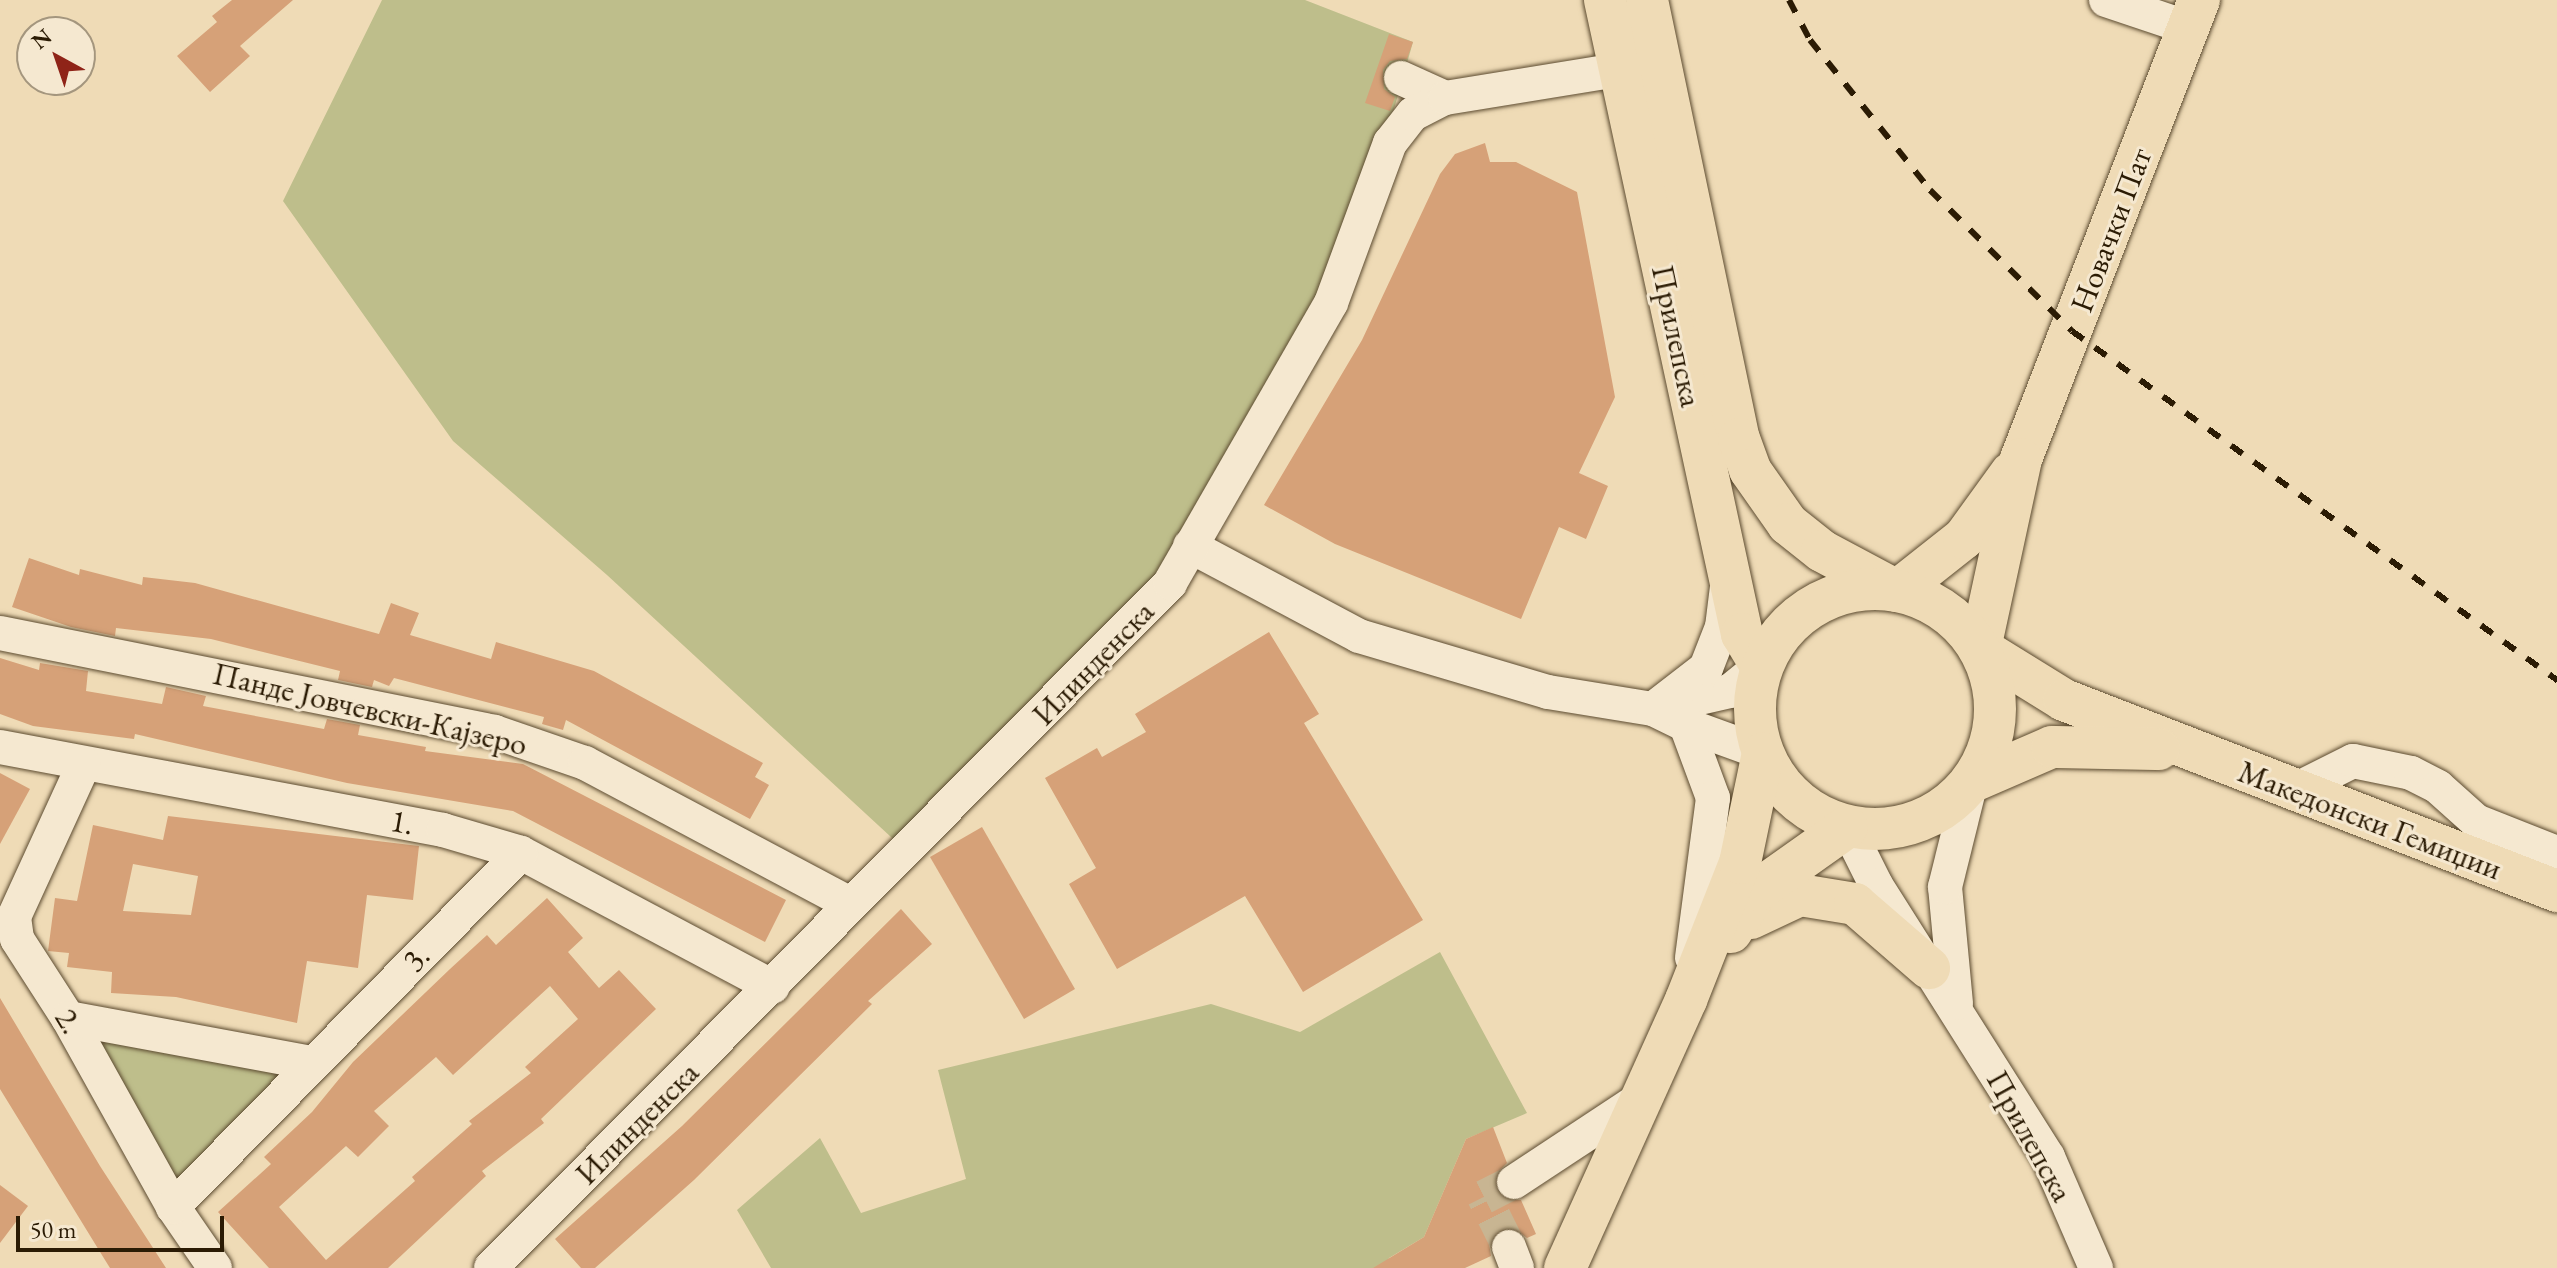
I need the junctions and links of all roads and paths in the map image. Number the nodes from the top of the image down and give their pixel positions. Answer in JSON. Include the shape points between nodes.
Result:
{"nodes":[{"id":1,"x":1605,"y":0,"type":"edge"},
{"id":2,"x":1647,"y":0,"type":"edge"},
{"id":3,"x":2106,"y":0,"type":"edge"},
{"id":4,"x":2194,"y":14,"type":"edge"},
{"id":5,"x":1618,"y":70,"type":"junction"},
{"id":6,"x":1401,"y":78,"type":"dead end"},
{"id":7,"x":1445,"y":98,"type":"junction"},
{"id":8,"x":2021,"y":459,"type":"junction"},
{"id":9,"x":1190,"y":546,"type":"junction"},
{"id":10,"x":1822,"y":551,"type":"junction"},
{"id":11,"x":1939,"y":558,"type":"junction"},
{"id":12,"x":1728,"y":572,"type":"junction"},
{"id":13,"x":1994,"y":590,"type":"junction"},
{"id":14,"x":1897,"y":591,"type":"junction"},
{"id":15,"x":0,"y":633,"type":"edge"},
{"id":16,"x":1980,"y":648,"type":"junction"},
{"id":17,"x":1761,"y":666,"type":"junction"},
{"id":18,"x":2044,"y":686,"type":"junction"},
{"id":19,"x":1653,"y":709,"type":"junction"},
{"id":20,"x":1686,"y":725,"type":"junction"},
{"id":21,"x":0,"y":747,"type":"edge"},
{"id":22,"x":2184,"y":749,"type":"junction"},
{"id":23,"x":1763,"y":753,"type":"junction"},
{"id":24,"x":84,"y":764,"type":"junction"},
{"id":25,"x":1971,"y":782,"type":"junction"},
{"id":26,"x":2293,"y":791,"type":"junction"},
{"id":27,"x":1847,"y":827,"type":"junction"},
{"id":28,"x":2503,"y":851,"type":"junction"},
{"id":29,"x":521,"y":853,"type":"junction"},
{"id":30,"x":2557,"y":853,"type":"edge"},
{"id":31,"x":2557,"y":891,"type":"edge"},
{"id":32,"x":850,"y":904,"type":"junction"},
{"id":33,"x":1732,"y":929,"type":"junction"},
{"id":34,"x":1929,"y":968,"type":"junction"},
{"id":35,"x":773,"y":987,"type":"junction"},
{"id":36,"x":1686,"y":1000,"type":"junction"},
{"id":37,"x":1956,"y":1007,"type":"junction"},
{"id":38,"x":68,"y":1018,"type":"junction"},
{"id":39,"x":310,"y":1063,"type":"junction"},
{"id":40,"x":1640,"y":1099,"type":"junction"},
{"id":41,"x":1514,"y":1182,"type":"tunnel mouth"},
{"id":42,"x":173,"y":1207,"type":"junction"},
{"id":43,"x":215,"y":1268,"type":"edge"},
{"id":44,"x":491,"y":1268,"type":"edge"},
{"id":45,"x":1565,"y":1268,"type":"edge"},
{"id":46,"x":2096,"y":1268,"type":"edge"}],
"edges":[{"from":1,"to":5,"type":"main road","name":"Прилепска"},
{"from":2,"to":10,"type":"main road","name":"Прилепска","via":[[1739,439],[1750,470],[1788,524]]},
{"from":3,"to":4,"type":"street"},
{"from":4,"to":8,"type":"main road","name":"Новачки Пат"},
{"from":5,"to":7,"type":"street","name":"Илинденска"},
{"from":5,"to":12,"type":"main road","name":"Прилепска"},
{"from":6,"to":7,"type":"street"},
{"from":7,"to":9,"type":"street","name":"Илинденска","via":[[1413,114],[1390,143],[1331,303]]},
{"from":8,"to":11,"type":"main road","via":[[1964,538]]},
{"from":8,"to":13,"type":"main road"},
{"from":9,"to":19,"type":"street","via":[[1359,636],[1548,692]]},
{"from":9,"to":32,"type":"street","name":"Илинденска","via":[[1170,583]]},
{"from":10,"to":11,"type":"main road","via":[[1889,560]]},
{"from":10,"to":14,"type":"main road","name":"Прилепска"},
{"from":11,"to":14,"type":"main road"},
{"from":12,"to":17,"type":"main road","name":"Прилепска","via":[[1742,634]]},
{"from":12,"to":19,"type":"street","via":[[1722,627],[1706,668]]},
{"from":13,"to":16,"type":"main road"},
{"from":13,"to":18,"type":"main road","via":[[2016,652]]},
{"from":14,"to":16,"type":"main road","via":[[1931,601],[1959,621]]},
{"from":14,"to":17,"type":"main road","via":[[1864,588],[1821,601],[1778,637]]},
{"from":15,"to":32,"type":"street","name":"Панде Јовчевски-Кајзеро","via":[[495,732],[585,763]]},
{"from":16,"to":18,"type":"main road","name":"Македонски Гемиџии"},
{"from":16,"to":25,"type":"main road","via":[[1993,681],[1996,717],[1988,751]]},
{"from":17,"to":19,"type":"street","via":[[1730,691]]},
{"from":17,"to":23,"type":"main road","via":[[1755,726]]},
{"from":18,"to":22,"type":"main road","name":"Македонски Гемиџии"},
{"from":19,"to":20,"type":"street"},
{"from":20,"to":23,"type":"street"},
{"from":20,"to":36,"type":"street","via":[[1713,798]]},
{"from":21,"to":24,"type":"street","name":"1."},
{"from":22,"to":25,"type":"main road","via":[[2052,747]]},
{"from":22,"to":26,"type":"main road","name":"Македонски Гемиџии"},
{"from":23,"to":27,"type":"main road","via":[[1782,787],[1812,812]]},
{"from":23,"to":36,"type":"main road","via":[[1740,863]]},
{"from":24,"to":29,"type":"street","name":"1.","via":[[443,830]]},
{"from":24,"to":38,"type":"street","name":"2.","via":[[14,917],[17,939]]},
{"from":25,"to":27,"type":"main road","via":[[1947,807],[1916,823],[1882,830]]},
{"from":25,"to":37,"type":"street","name":"Прилепска","via":[[1945,887]]},
{"from":26,"to":28,"type":"main road","name":"Македонски Гемиџии"},
{"from":26,"to":28,"type":"street","via":[[2353,761],[2397,770],[2438,787]]},
{"from":27,"to":33,"type":"main road","via":[[1758,890]]},
{"from":27,"to":34,"type":"street","name":"Прилепска"},
{"from":28,"to":30,"type":"street"},
{"from":28,"to":31,"type":"main road","name":"Македонски Гемиџии"},
{"from":29,"to":35,"type":"street","name":"1."},
{"from":29,"to":39,"type":"street","name":"3."},
{"from":32,"to":35,"type":"street","name":"Илинденска"},
{"from":33,"to":34,"type":"main road","via":[[1800,895],[1827,896],[1855,904]]},
{"from":33,"to":36,"type":"main road"},
{"from":34,"to":37,"type":"street","name":"Прилепска"},
{"from":35,"to":44,"type":"street","name":"Илинденска"},
{"from":36,"to":40,"type":"main road"},
{"from":37,"to":46,"type":"street","name":"Прилепска","via":[[2048,1157]]},
{"from":38,"to":39,"type":"street"},
{"from":38,"to":42,"type":"street","name":"2."},
{"from":39,"to":42,"type":"street","name":"3."},
{"from":40,"to":41,"type":"street"},
{"from":40,"to":45,"type":"main road"},
{"from":42,"to":43,"type":"street","name":"2."}]}
